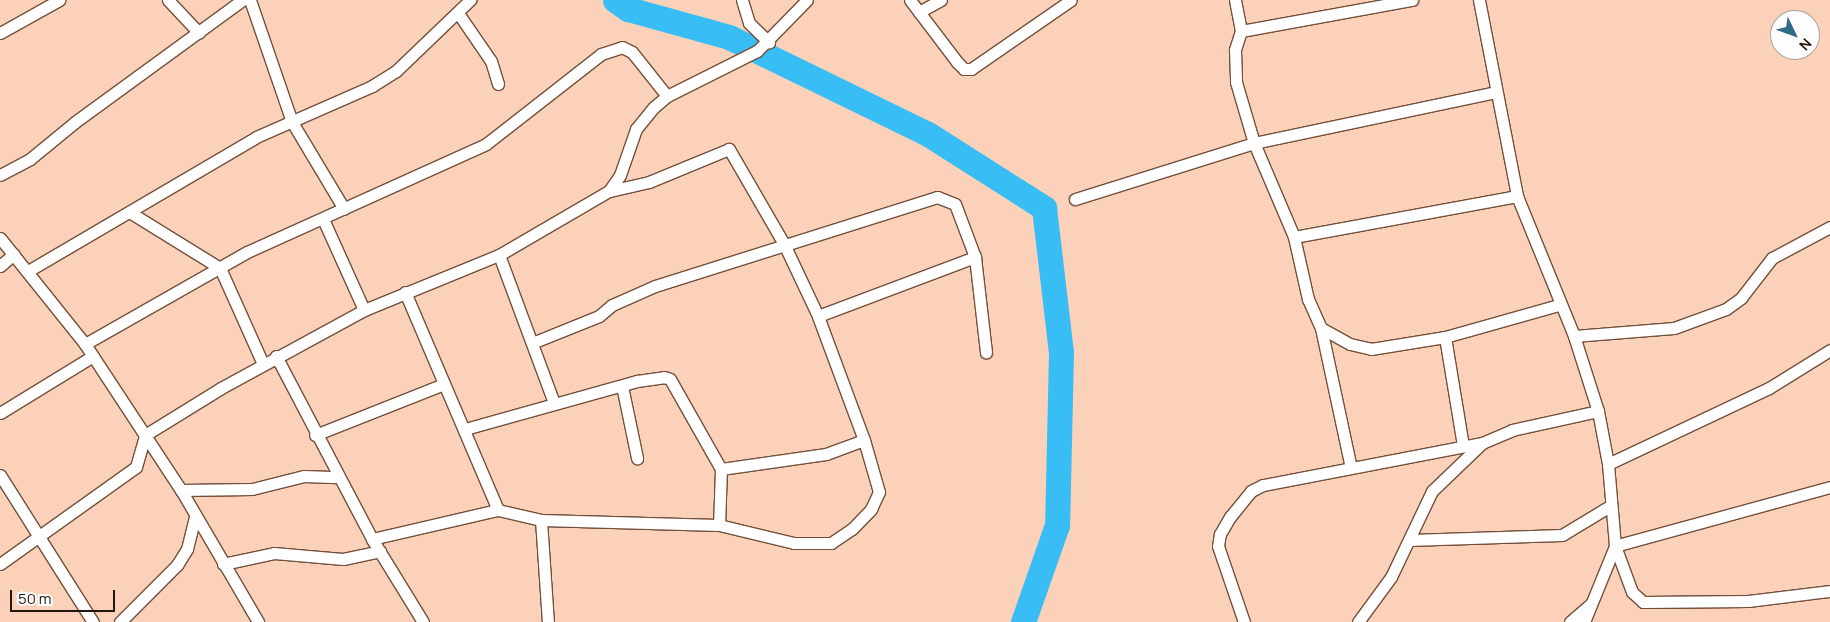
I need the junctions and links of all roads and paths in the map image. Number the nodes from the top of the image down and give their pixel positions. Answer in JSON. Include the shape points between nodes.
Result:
{"nodes":[{"id":1,"x":59,"y":0,"type":"edge"},
{"id":2,"x":168,"y":0,"type":"edge"},
{"id":3,"x":242,"y":0,"type":"edge"},
{"id":4,"x":250,"y":0,"type":"edge"},
{"id":5,"x":470,"y":0,"type":"edge"},
{"id":6,"x":742,"y":0,"type":"edge"},
{"id":7,"x":807,"y":0,"type":"edge"},
{"id":8,"x":910,"y":0,"type":"edge"},
{"id":9,"x":940,"y":0,"type":"edge"},
{"id":10,"x":1071,"y":0,"type":"edge"},
{"id":11,"x":1235,"y":0,"type":"edge"},
{"id":12,"x":1412,"y":0,"type":"edge"},
{"id":13,"x":1479,"y":0,"type":"edge"},
{"id":14,"x":919,"y":12,"type":"junction"},
{"id":15,"x":458,"y":13,"type":"junction"},
{"id":16,"x":1241,"y":31,"type":"junction"},
{"id":17,"x":0,"y":33,"type":"edge"},
{"id":18,"x":200,"y":33,"type":"junction"},
{"id":19,"x":769,"y":42,"type":"junction"},
{"id":20,"x":498,"y":84,"type":"dead end"},
{"id":21,"x":1495,"y":92,"type":"junction"},
{"id":22,"x":667,"y":96,"type":"junction"},
{"id":23,"x":292,"y":122,"type":"junction"},
{"id":24,"x":1254,"y":143,"type":"junction"},
{"id":25,"x":0,"y":175,"type":"edge"},
{"id":26,"x":609,"y":191,"type":"junction"},
{"id":27,"x":1517,"y":196,"type":"junction"},
{"id":28,"x":1075,"y":199,"type":"dead end"},
{"id":29,"x":344,"y":210,"type":"junction"},
{"id":30,"x":131,"y":213,"type":"junction"},
{"id":31,"x":323,"y":219,"type":"junction"},
{"id":32,"x":1830,"y":227,"type":"edge"},
{"id":33,"x":1294,"y":236,"type":"junction"},
{"id":34,"x":0,"y":238,"type":"edge"},
{"id":35,"x":784,"y":244,"type":"junction"},
{"id":36,"x":14,"y":254,"type":"junction"},
{"id":37,"x":499,"y":255,"type":"junction"},
{"id":38,"x":975,"y":257,"type":"junction"},
{"id":39,"x":0,"y":266,"type":"edge"},
{"id":40,"x":220,"y":268,"type":"junction"},
{"id":41,"x":28,"y":271,"type":"junction"},
{"id":42,"x":405,"y":292,"type":"junction"},
{"id":43,"x":1559,"y":305,"type":"junction"},
{"id":44,"x":364,"y":310,"type":"junction"},
{"id":45,"x":818,"y":316,"type":"junction"},
{"id":46,"x":1321,"y":328,"type":"junction"},
{"id":47,"x":1574,"y":336,"type":"junction"},
{"id":48,"x":1445,"y":337,"type":"junction"},
{"id":49,"x":532,"y":343,"type":"junction"},
{"id":50,"x":85,"y":344,"type":"junction"},
{"id":51,"x":1830,"y":350,"type":"edge"},
{"id":52,"x":986,"y":352,"type":"dead end"},
{"id":53,"x":93,"y":356,"type":"junction"},
{"id":54,"x":276,"y":356,"type":"junction"},
{"id":55,"x":263,"y":364,"type":"junction"},
{"id":56,"x":444,"y":384,"type":"junction"},
{"id":57,"x":622,"y":386,"type":"junction"},
{"id":58,"x":554,"y":403,"type":"junction"},
{"id":59,"x":1598,"y":411,"type":"junction"},
{"id":60,"x":0,"y":413,"type":"edge"},
{"id":61,"x":465,"y":429,"type":"junction"},
{"id":62,"x":145,"y":435,"type":"junction"},
{"id":63,"x":315,"y":435,"type":"junction"},
{"id":64,"x":864,"y":440,"type":"junction"},
{"id":65,"x":1482,"y":443,"type":"junction"},
{"id":66,"x":1463,"y":446,"type":"junction"},
{"id":67,"x":638,"y":458,"type":"dead end"},
{"id":68,"x":1608,"y":464,"type":"junction"},
{"id":69,"x":1351,"y":468,"type":"junction"},
{"id":70,"x":721,"y":469,"type":"junction"},
{"id":71,"x":338,"y":477,"type":"junction"},
{"id":72,"x":2,"y":481,"type":"edge"},
{"id":73,"x":1830,"y":487,"type":"edge"},
{"id":74,"x":181,"y":490,"type":"junction"},
{"id":75,"x":1610,"y":506,"type":"junction"},
{"id":76,"x":498,"y":510,"type":"junction"},
{"id":77,"x":195,"y":518,"type":"junction"},
{"id":78,"x":541,"y":520,"type":"junction"},
{"id":79,"x":718,"y":525,"type":"junction"},
{"id":80,"x":38,"y":536,"type":"junction"},
{"id":81,"x":372,"y":539,"type":"junction"},
{"id":82,"x":1409,"y":540,"type":"junction"},
{"id":83,"x":1615,"y":546,"type":"junction"},
{"id":84,"x":380,"y":551,"type":"junction"},
{"id":85,"x":0,"y":564,"type":"edge"},
{"id":86,"x":223,"y":564,"type":"junction"},
{"id":87,"x":1830,"y":591,"type":"edge"},
{"id":88,"x":1594,"y":601,"type":"junction"},
{"id":89,"x":93,"y":622,"type":"edge"},
{"id":90,"x":120,"y":622,"type":"edge"},
{"id":91,"x":258,"y":622,"type":"edge"},
{"id":92,"x":423,"y":622,"type":"edge"},
{"id":93,"x":548,"y":622,"type":"edge"},
{"id":94,"x":1244,"y":622,"type":"edge"},
{"id":95,"x":1358,"y":622,"type":"edge"},
{"id":96,"x":1570,"y":622,"type":"edge"},
{"id":97,"x":1584,"y":622,"type":"edge"}],
"edges":[{"from":1,"to":17,"type":"street"},
{"from":2,"to":18,"type":"street"},
{"from":3,"to":18,"type":"street"},
{"from":4,"to":23,"type":"street"},
{"from":5,"to":15,"type":"street"},
{"from":6,"to":19,"type":"street","via":[[749,23]]},
{"from":7,"to":19,"type":"street"},
{"from":8,"to":14,"type":"street"},
{"from":9,"to":14,"type":"street"},
{"from":10,"to":14,"type":"street","via":[[971,70],[964,69],[957,62]]},
{"from":11,"to":16,"type":"street"},
{"from":12,"to":16,"type":"street"},
{"from":13,"to":21,"type":"street"},
{"from":15,"to":20,"type":"street","via":[[491,61]]},
{"from":15,"to":23,"type":"street","via":[[396,71],[372,86]]},
{"from":16,"to":24,"type":"street","via":[[1235,50],[1236,82]]},
{"from":18,"to":25,"type":"street","via":[[75,122],[30,159]]},
{"from":19,"to":22,"type":"street"},
{"from":21,"to":24,"type":"street"},
{"from":21,"to":27,"type":"street"},
{"from":22,"to":26,"type":"street","via":[[636,129],[620,174]]},
{"from":22,"to":29,"type":"street","via":[[632,52],[622,47],[613,49],[601,54],[486,144]]},
{"from":23,"to":29,"type":"street"},
{"from":23,"to":30,"type":"street","via":[[200,168]]},
{"from":24,"to":28,"type":"street"},
{"from":24,"to":33,"type":"street"},
{"from":26,"to":35,"type":"street","via":[[650,182],[729,149]]},
{"from":26,"to":37,"type":"street"},
{"from":27,"to":33,"type":"street"},
{"from":27,"to":43,"type":"street"},
{"from":29,"to":31,"type":"street"},
{"from":30,"to":40,"type":"street"},
{"from":30,"to":41,"type":"street"},
{"from":31,"to":40,"type":"street"},
{"from":31,"to":44,"type":"street"},
{"from":32,"to":47,"type":"street","via":[[1772,258],[1741,298],[1726,309],[1674,328]]},
{"from":33,"to":46,"type":"street","via":[[1308,299]]},
{"from":34,"to":36,"type":"street"},
{"from":35,"to":38,"type":"street","via":[[937,198],[955,204]]},
{"from":35,"to":45,"type":"street"},
{"from":35,"to":49,"type":"street","via":[[655,286],[612,305],[599,316]]},
{"from":36,"to":39,"type":"street"},
{"from":36,"to":41,"type":"street"},
{"from":37,"to":42,"type":"street"},
{"from":37,"to":49,"type":"street"},
{"from":38,"to":45,"type":"street"},
{"from":38,"to":52,"type":"street"},
{"from":40,"to":50,"type":"street"},
{"from":40,"to":55,"type":"street"},
{"from":41,"to":50,"type":"street"},
{"from":42,"to":44,"type":"street"},
{"from":42,"to":56,"type":"street"},
{"from":43,"to":47,"type":"street"},
{"from":43,"to":48,"type":"street"},
{"from":44,"to":54,"type":"street"},
{"from":45,"to":64,"type":"street"},
{"from":46,"to":48,"type":"street","via":[[1350,344],[1370,350]]},
{"from":46,"to":69,"type":"street"},
{"from":47,"to":59,"type":"street"},
{"from":48,"to":66,"type":"street"},
{"from":49,"to":58,"type":"street"},
{"from":50,"to":53,"type":"street"},
{"from":51,"to":68,"type":"street","via":[[1769,388]]},
{"from":53,"to":60,"type":"street"},
{"from":53,"to":62,"type":"street"},
{"from":54,"to":55,"type":"street"},
{"from":54,"to":63,"type":"street"},
{"from":55,"to":62,"type":"street"},
{"from":56,"to":61,"type":"street"},
{"from":56,"to":63,"type":"street"},
{"from":57,"to":58,"type":"street"},
{"from":57,"to":67,"type":"street"},
{"from":57,"to":70,"type":"street","via":[[664,376],[670,379]]},
{"from":58,"to":61,"type":"street"},
{"from":59,"to":65,"type":"street","via":[[1512,430]]},
{"from":59,"to":68,"type":"street"},
{"from":61,"to":76,"type":"street"},
{"from":62,"to":74,"type":"street"},
{"from":62,"to":80,"type":"street","via":[[136,467]]},
{"from":63,"to":71,"type":"street"},
{"from":64,"to":70,"type":"street","via":[[826,454]]},
{"from":64,"to":79,"type":"street","via":[[879,492],[871,509],[831,543],[794,543]]},
{"from":65,"to":66,"type":"street"},
{"from":65,"to":82,"type":"street","via":[[1432,491]]},
{"from":66,"to":69,"type":"street"},
{"from":68,"to":75,"type":"street"},
{"from":69,"to":94,"type":"street","via":[[1263,485],[1250,491],[1230,517],[1220,534],[1218,546]]},
{"from":70,"to":79,"type":"street"},
{"from":71,"to":74,"type":"street","via":[[304,476],[252,489]]},
{"from":71,"to":81,"type":"street"},
{"from":72,"to":80,"type":"street"},
{"from":73,"to":83,"type":"street"},
{"from":74,"to":77,"type":"street"},
{"from":75,"to":82,"type":"street","via":[[1562,535]]},
{"from":75,"to":83,"type":"street"},
{"from":76,"to":78,"type":"street"},
{"from":76,"to":81,"type":"street"},
{"from":77,"to":86,"type":"street"},
{"from":77,"to":90,"type":"street","via":[[188,549],[177,565]]},
{"from":78,"to":79,"type":"street"},
{"from":78,"to":93,"type":"street"},
{"from":80,"to":85,"type":"street"},
{"from":80,"to":89,"type":"street"},
{"from":81,"to":84,"type":"street"},
{"from":82,"to":95,"type":"street","via":[[1391,577]]},
{"from":83,"to":87,"type":"street","via":[[1632,592],[1643,602],[1748,601]]},
{"from":83,"to":88,"type":"street"},
{"from":84,"to":86,"type":"street","via":[[343,560],[274,553]]},
{"from":84,"to":92,"type":"street"},
{"from":86,"to":91,"type":"street"},
{"from":88,"to":96,"type":"street"},
{"from":88,"to":97,"type":"street"}]}
